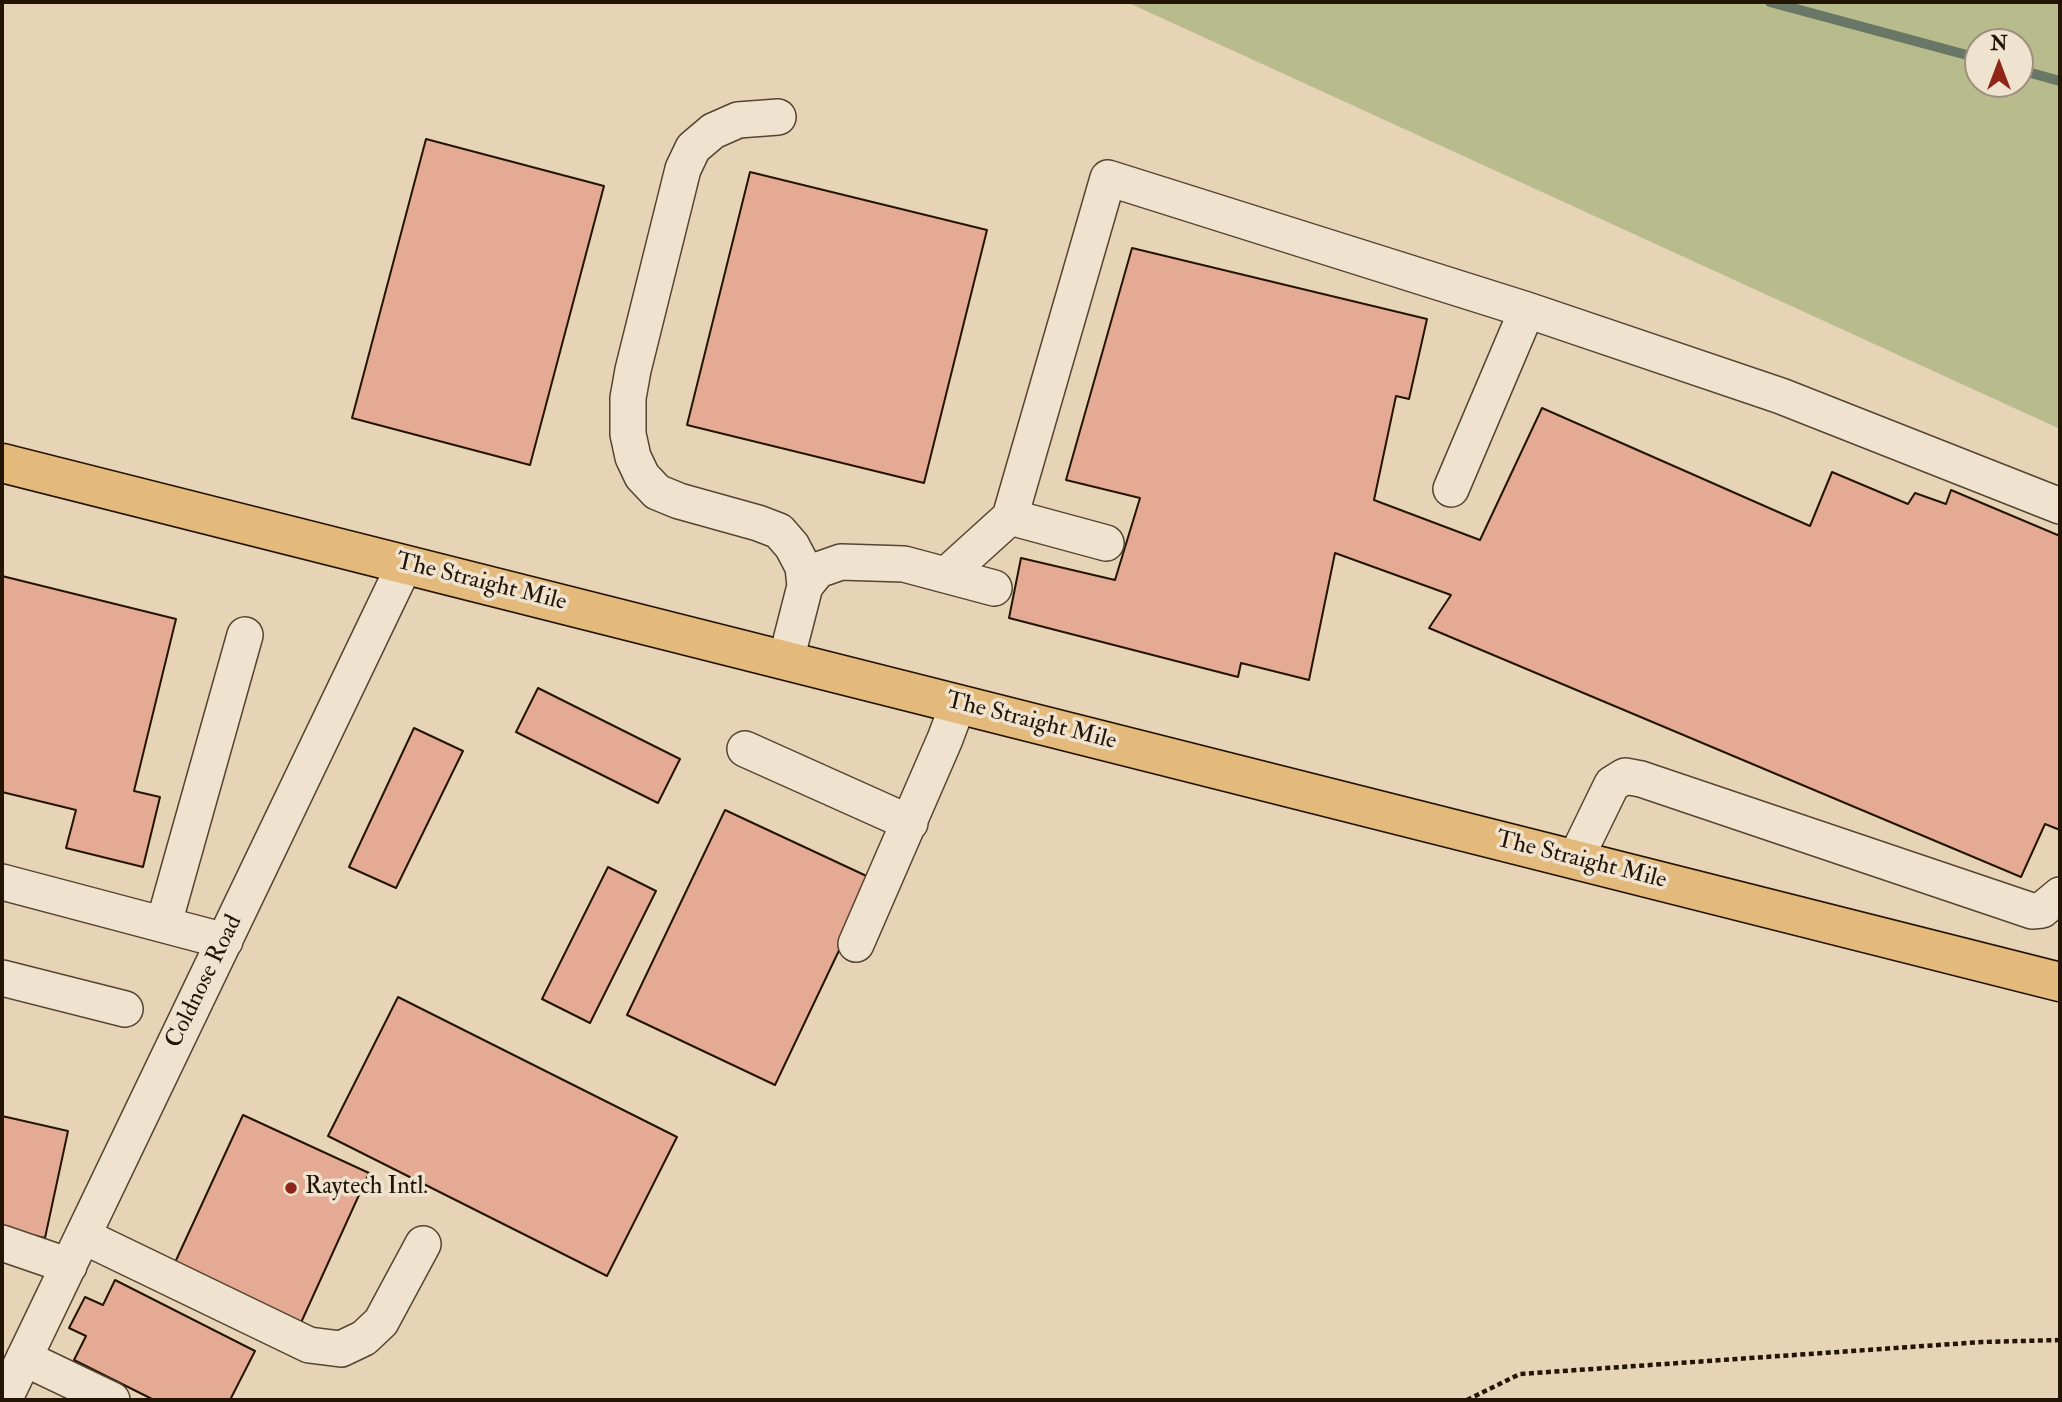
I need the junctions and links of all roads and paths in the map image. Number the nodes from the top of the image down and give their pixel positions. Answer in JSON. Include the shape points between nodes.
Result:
{"nodes":[{"id":1,"x":778,"y":117,"type":"dead end"},
{"id":2,"x":1527,"y":310,"type":"junction"},
{"id":3,"x":2,"y":463,"type":"edge"},
{"id":4,"x":1451,"y":489,"type":"dead end"},
{"id":5,"x":2060,"y":506,"type":"edge"},
{"id":6,"x":1010,"y":517,"type":"junction"},
{"id":7,"x":1106,"y":543,"type":"dead end"},
{"id":8,"x":405,"y":564,"type":"junction"},
{"id":9,"x":946,"y":575,"type":"junction"},
{"id":10,"x":805,"y":586,"type":"junction"},
{"id":11,"x":994,"y":588,"type":"dead end"},
{"id":12,"x":245,"y":635,"type":"dead end"},
{"id":13,"x":786,"y":660,"type":"junction"},
{"id":14,"x":958,"y":704,"type":"junction"},
{"id":15,"x":745,"y":749,"type":"dead end"},
{"id":16,"x":909,"y":823,"type":"junction"},
{"id":17,"x":1575,"y":860,"type":"junction"},
{"id":18,"x":2,"y":882,"type":"edge"},
{"id":19,"x":2060,"y":895,"type":"edge"},
{"id":20,"x":164,"y":923,"type":"junction"},
{"id":21,"x":225,"y":941,"type":"junction"},
{"id":22,"x":856,"y":944,"type":"dead end"},
{"id":23,"x":2,"y":978,"type":"edge"},
{"id":24,"x":2060,"y":982,"type":"edge"},
{"id":25,"x":125,"y":1009,"type":"dead end"},
{"id":26,"x":2,"y":1243,"type":"edge"},
{"id":27,"x":423,"y":1244,"type":"dead end"},
{"id":28,"x":76,"y":1251,"type":"junction"},
{"id":29,"x":2060,"y":1340,"type":"edge"},
{"id":30,"x":24,"y":1358,"type":"junction"},
{"id":31,"x":4,"y":1400,"type":"edge"},
{"id":32,"x":112,"y":1400,"type":"edge"},
{"id":33,"x":1467,"y":1400,"type":"edge"}],
"edges":[{"from":1,"to":10,"type":"street","via":[[738,120],[713,131],[693,148],[683,169],[628,398],[628,434],[642,476],[657,492],[779,531],[803,567]]},
{"from":2,"to":4,"type":"street"},
{"from":2,"to":5,"type":"street","via":[[1781,396]]},
{"from":2,"to":6,"type":"street","via":[[1108,178]]},
{"from":3,"to":8,"type":"main road","name":"The Straight Mile"},
{"from":6,"to":7,"type":"street"},
{"from":6,"to":9,"type":"street"},
{"from":8,"to":13,"type":"main road","name":"The Straight Mile"},
{"from":8,"to":21,"type":"street","name":"Coldnose Road"},
{"from":9,"to":10,"type":"street","via":[[904,564],[841,562],[818,570]]},
{"from":9,"to":11,"type":"street"},
{"from":10,"to":13,"type":"street"},
{"from":12,"to":20,"type":"street"},
{"from":13,"to":14,"type":"main road","name":"The Straight Mile"},
{"from":14,"to":16,"type":"street"},
{"from":14,"to":17,"type":"main road","name":"The Straight Mile"},
{"from":15,"to":16,"type":"street"},
{"from":16,"to":22,"type":"street"},
{"from":17,"to":19,"type":"street","via":[[1612,784],[1625,776],[2032,911],[2042,911]]},
{"from":17,"to":24,"type":"main road","name":"The Straight Mile"},
{"from":18,"to":20,"type":"street"},
{"from":20,"to":21,"type":"street"},
{"from":21,"to":28,"type":"street","name":"Coldnose Road"},
{"from":23,"to":25,"type":"street"},
{"from":26,"to":28,"type":"street"},
{"from":27,"to":28,"type":"street","via":[[380,1322],[364,1338],[341,1349],[309,1345]]},
{"from":28,"to":30,"type":"street","name":"Coldnose Road"},
{"from":29,"to":33,"type":"path","via":[[1520,1374]]},
{"from":30,"to":31,"type":"street","name":"Coldnose Road"},
{"from":30,"to":32,"type":"street"}]}
